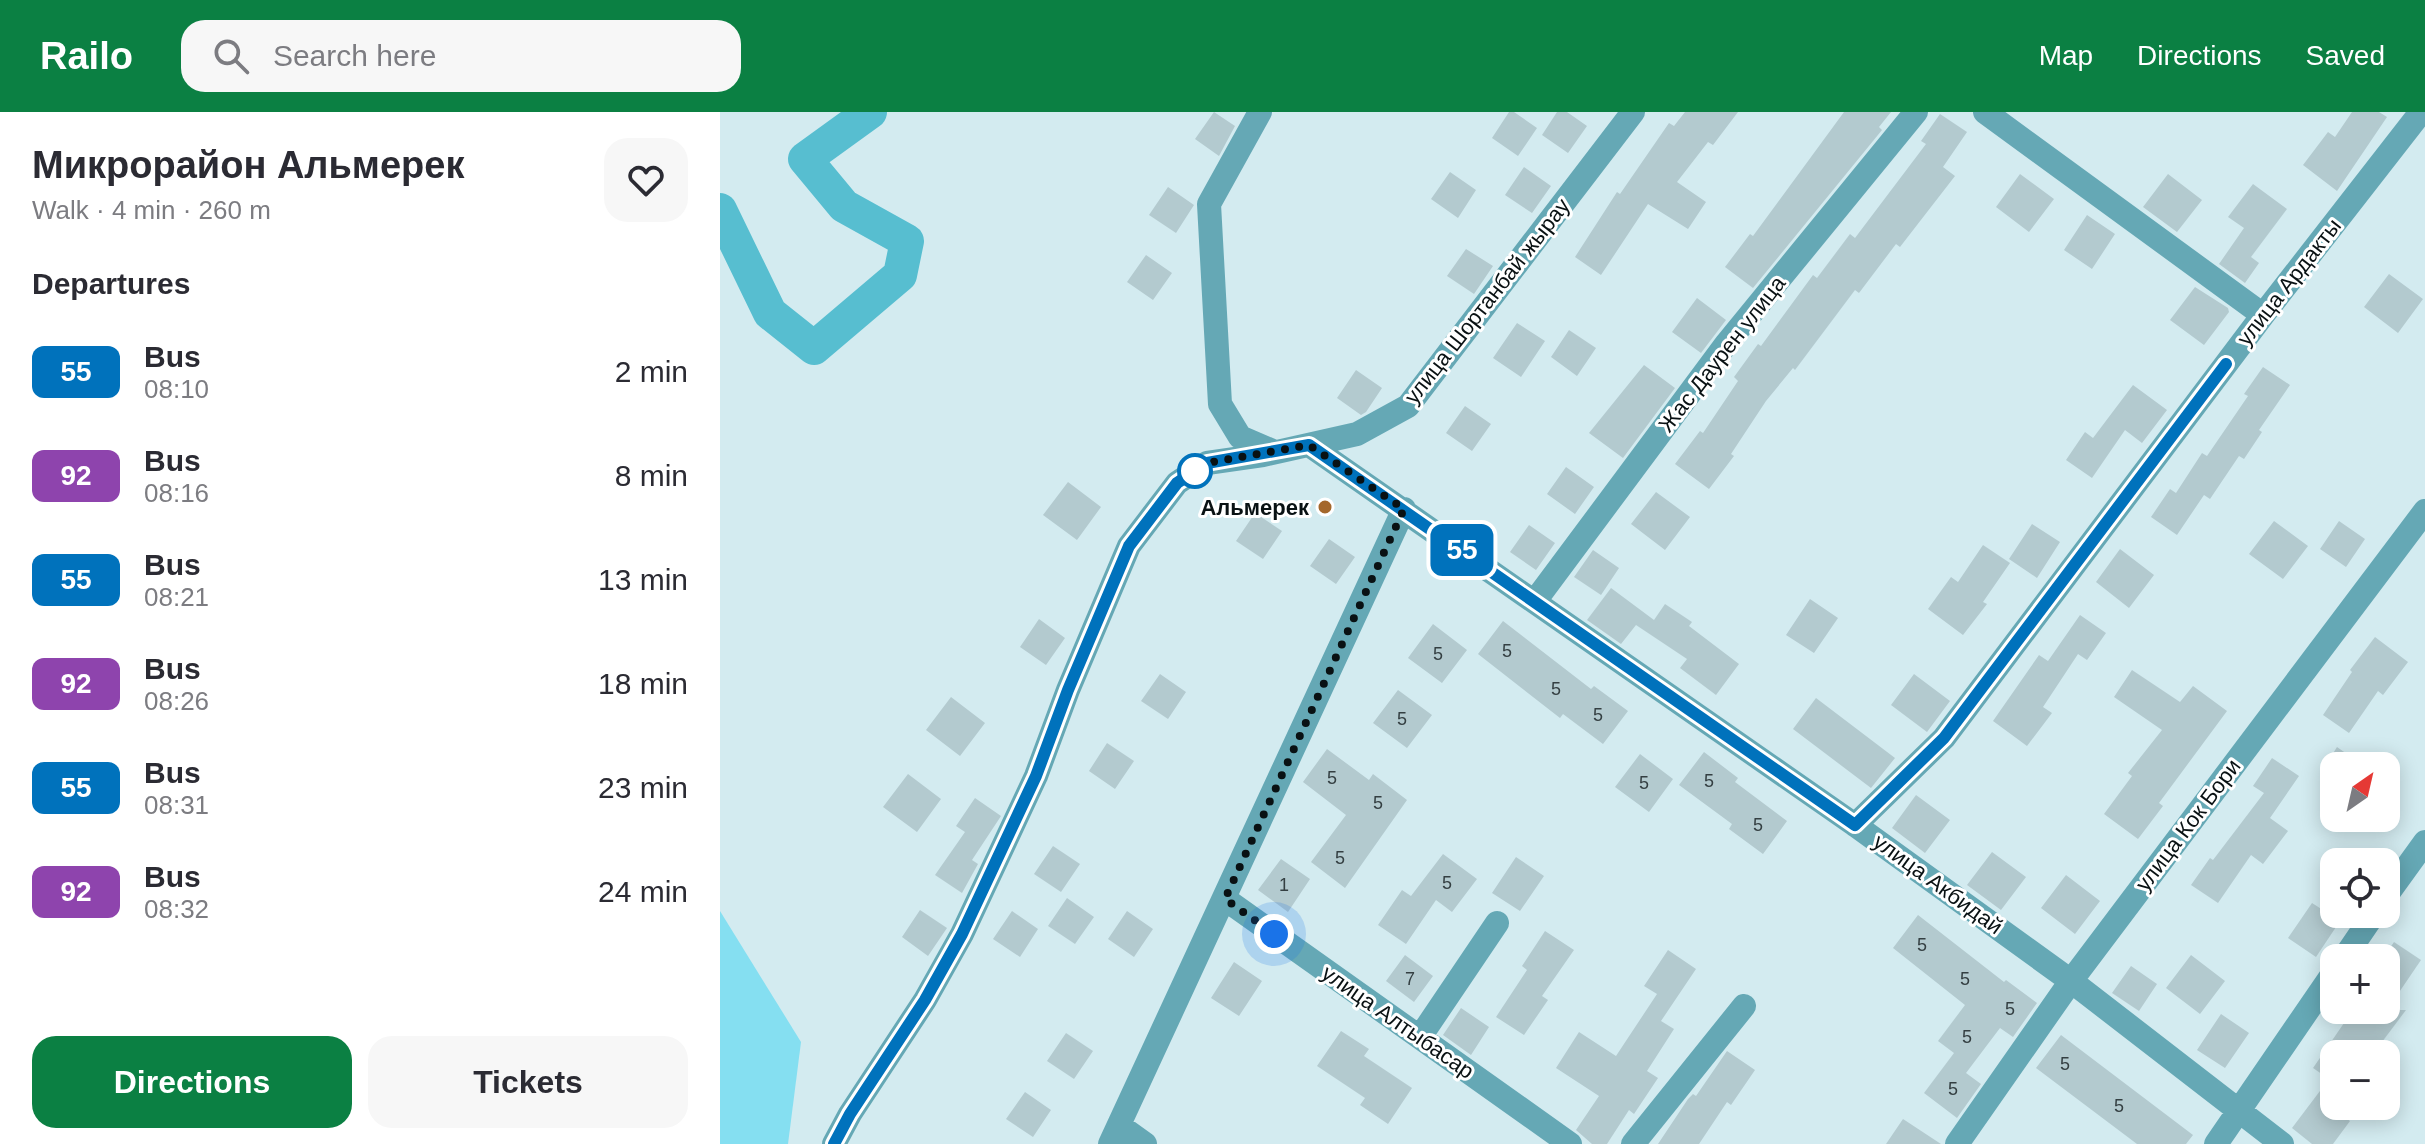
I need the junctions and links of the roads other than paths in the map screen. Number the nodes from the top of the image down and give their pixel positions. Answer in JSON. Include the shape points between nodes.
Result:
{"nodes":[{"id":1,"x":1260,"y":112,"type":"edge"},
{"id":2,"x":1633,"y":112,"type":"edge"},
{"id":3,"x":1916,"y":112,"type":"edge"},
{"id":4,"x":1985,"y":112,"type":"edge"},
{"id":5,"x":2421,"y":112,"type":"edge"},
{"id":6,"x":2263,"y":315,"type":"junction"},
{"id":7,"x":1309,"y":445,"type":"junction"},
{"id":8,"x":1275,"y":452,"type":"junction"},
{"id":9,"x":1404,"y":509,"type":"junction"},
{"id":10,"x":2425,"y":511,"type":"edge"},
{"id":11,"x":1535,"y":601,"type":"junction"},
{"id":12,"x":1855,"y":825,"type":"junction"},
{"id":13,"x":2425,"y":842,"type":"edge"},
{"id":14,"x":2400,"y":877,"type":"edge"},
{"id":15,"x":1225,"y":899,"type":"junction"},
{"id":16,"x":1497,"y":923,"type":"dead end"},
{"id":17,"x":2071,"y":981,"type":"junction"},
{"id":18,"x":2320,"y":993,"type":"edge"},
{"id":19,"x":1744,"y":1006,"type":"dead end"},
{"id":20,"x":1420,"y":1037,"type":"junction"},
{"id":21,"x":2240,"y":1111,"type":"junction"},
{"id":22,"x":1115,"y":1135,"type":"edge"},
{"id":23,"x":834,"y":1144,"type":"edge"},
{"id":24,"x":1145,"y":1144,"type":"edge"},
{"id":25,"x":1570,"y":1144,"type":"edge"},
{"id":26,"x":1633,"y":1144,"type":"edge"},
{"id":27,"x":1957,"y":1144,"type":"edge"},
{"id":28,"x":2216,"y":1144,"type":"edge"},
{"id":29,"x":2282,"y":1144,"type":"edge"}],
"edges":[{"from":1,"to":8,"type":"street","via":[[1209,204],[1220,404],[1240,437]]},
{"from":2,"to":7,"type":"street","name":"улица Шортанбай жырау","via":[[1408,406],[1357,434]]},
{"from":3,"to":11,"type":"street","name":"Жас Даурен улица","via":[[1727,343]]},
{"from":4,"to":6,"type":"street"},
{"from":5,"to":6,"type":"street","name":"улица Ардакты"},
{"from":6,"to":12,"type":"street","name":"улица Ардакты","via":[[1944,738]]},
{"from":7,"to":8,"type":"street","name":"улица Шортанбай жырау"},
{"from":7,"to":9,"type":"street","name":"улица Акбидай"},
{"from":8,"to":23,"type":"street","name":"улица Шортанбай жырау","via":[[1207,463],[1177,483],[1129,546],[1036,776],[962,934]]},
{"from":9,"to":11,"type":"street","name":"улица Акбидай"},
{"from":9,"to":15,"type":"street"},
{"from":10,"to":17,"type":"street","name":"улица Кок Бори"},
{"from":11,"to":12,"type":"street","name":"улица Акбидай"},
{"from":12,"to":17,"type":"street","name":"улица Акбидай"},
{"from":13,"to":14,"type":"street"},
{"from":15,"to":20,"type":"street","name":"улица Алтыбасар"},
{"from":15,"to":22,"type":"street"},
{"from":16,"to":20,"type":"street"},
{"from":17,"to":21,"type":"street","name":"улица Акбидай"},
{"from":17,"to":27,"type":"street","name":"улица Кок Бори"},
{"from":18,"to":21,"type":"street"},
{"from":19,"to":26,"type":"street"},
{"from":20,"to":25,"type":"street","name":"улица Алтыбасар"},
{"from":21,"to":28,"type":"street"},
{"from":21,"to":29,"type":"street","name":"улица Акбидай"},
{"from":22,"to":24,"type":"street"}]}
